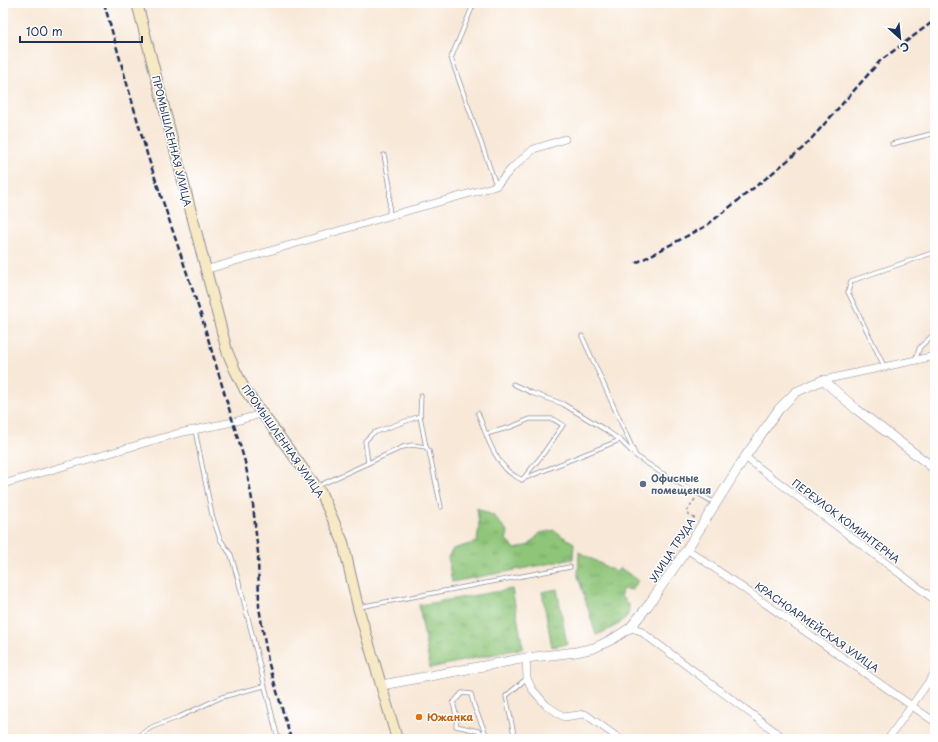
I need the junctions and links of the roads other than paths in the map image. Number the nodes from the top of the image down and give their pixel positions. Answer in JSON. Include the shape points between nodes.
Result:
{"nodes":[{"id":1,"x":137,"y":3,"type":"edge"},
{"id":2,"x":474,"y":3,"type":"edge"},
{"id":3,"x":935,"y":133,"type":"edge"},
{"id":4,"x":565,"y":139,"type":"dead end"},
{"id":5,"x":892,"y":144,"type":"dead end"},
{"id":6,"x":384,"y":155,"type":"dead end"},
{"id":7,"x":496,"y":186,"type":"junction"},
{"id":8,"x":389,"y":216,"type":"junction"},
{"id":9,"x":935,"y":252,"type":"edge"},
{"id":10,"x":205,"y":270,"type":"junction"},
{"id":11,"x":935,"y":333,"type":"edge"},
{"id":12,"x":582,"y":336,"type":"dead end"},
{"id":13,"x":935,"y":356,"type":"edge"},
{"id":14,"x":915,"y":361,"type":"junction"},
{"id":15,"x":884,"y":367,"type":"junction"},
{"id":16,"x":823,"y":380,"type":"junction"},
{"id":17,"x":513,"y":384,"type":"dead end"},
{"id":18,"x":421,"y":395,"type":"dead end"},
{"id":19,"x":478,"y":412,"type":"dead end"},
{"id":20,"x":261,"y":414,"type":"junction"},
{"id":21,"x":420,"y":416,"type":"junction"},
{"id":22,"x":195,"y":430,"type":"junction"},
{"id":23,"x":486,"y":434,"type":"junction"},
{"id":24,"x":620,"y":440,"type":"junction"},
{"id":25,"x":426,"y":447,"type":"junction"},
{"id":26,"x":636,"y":456,"type":"junction"},
{"id":27,"x":745,"y":457,"type":"junction"},
{"id":28,"x":368,"y":463,"type":"junction"},
{"id":29,"x":935,"y":470,"type":"edge"},
{"id":30,"x":522,"y":480,"type":"junction"},
{"id":31,"x":3,"y":484,"type":"edge"},
{"id":32,"x":316,"y":487,"type":"junction"},
{"id":33,"x":715,"y":502,"type":"junction"},
{"id":34,"x":441,"y":506,"type":"dead end"},
{"id":35,"x":687,"y":549,"type":"junction"},
{"id":36,"x":570,"y":567,"type":"dead end"},
{"id":37,"x":935,"y":600,"type":"edge"},
{"id":38,"x":358,"y":607,"type":"junction"},
{"id":39,"x":630,"y":628,"type":"junction"},
{"id":40,"x":526,"y":658,"type":"junction"},
{"id":41,"x":935,"y":673,"type":"edge"},
{"id":42,"x":527,"y":678,"type":"junction"},
{"id":43,"x":382,"y":685,"type":"junction"},
{"id":44,"x":264,"y":686,"type":"junction"},
{"id":45,"x":912,"y":706,"type":"junction"},
{"id":46,"x":935,"y":722,"type":"edge"},
{"id":47,"x":485,"y":734,"type":"junction"},
{"id":48,"x":133,"y":739,"type":"edge"},
{"id":49,"x":278,"y":739,"type":"edge"},
{"id":50,"x":397,"y":739,"type":"edge"},
{"id":51,"x":488,"y":739,"type":"edge"},
{"id":52,"x":516,"y":739,"type":"edge"},
{"id":53,"x":620,"y":739,"type":"edge"},
{"id":54,"x":785,"y":739,"type":"edge"},
{"id":55,"x":888,"y":739,"type":"edge"}],
"edges":[{"from":1,"to":10,"type":"main road","name":"ПРОМЫШЛЕННАЯ УЛИЦА"},
{"from":2,"to":7,"type":"lane","via":[[451,58]]},
{"from":3,"to":5,"type":"lane"},
{"from":4,"to":7,"type":"street","via":[[534,149]]},
{"from":6,"to":8,"type":"lane","via":[[390,186]]},
{"from":7,"to":8,"type":"street"},
{"from":8,"to":10,"type":"street"},
{"from":9,"to":15,"type":"lane","via":[[851,281],[848,292]]},
{"from":10,"to":20,"type":"main road","name":"ПРОМЫШЛЕННАЯ УЛИЦА","via":[[234,370]]},
{"from":11,"to":14,"type":"lane","via":[[920,347]]},
{"from":12,"to":26,"type":"lane"},
{"from":13,"to":14,"type":"street","name":"УЛИЦА ТРУДА"},
{"from":14,"to":15,"type":"street","name":"УЛИЦА ТРУДА"},
{"from":15,"to":16,"type":"street","name":"УЛИЦА ТРУДА"},
{"from":16,"to":27,"type":"street","name":"УЛИЦА ТРУДА","via":[[796,392],[779,409]]},
{"from":16,"to":29,"type":"street"},
{"from":17,"to":24,"type":"lane","via":[[562,404]]},
{"from":18,"to":21,"type":"lane"},
{"from":19,"to":23,"type":"lane"},
{"from":20,"to":22,"type":"street"},
{"from":20,"to":32,"type":"main road","name":"ПРОМЫШЛЕННАЯ УЛИЦА"},
{"from":21,"to":25,"type":"lane"},
{"from":21,"to":28,"type":"lane","via":[[373,433],[365,440]]},
{"from":22,"to":31,"type":"street"},
{"from":22,"to":44,"type":"lane","via":[[212,515],[220,539],[231,555]]},
{"from":23,"to":30,"type":"lane","via":[[507,470]]},
{"from":23,"to":30,"type":"lane","via":[[530,419],[553,419],[563,425]]},
{"from":24,"to":26,"type":"lane"},
{"from":24,"to":30,"type":"lane"},
{"from":25,"to":28,"type":"lane","via":[[412,445]]},
{"from":25,"to":34,"type":"lane"},
{"from":26,"to":33,"type":"lane"},
{"from":27,"to":33,"type":"street","name":"УЛИЦА ТРУДА"},
{"from":27,"to":37,"type":"street","name":"ПЕРЕУЛОК КОМИНТЕРНА"},
{"from":28,"to":32,"type":"lane"},
{"from":32,"to":38,"type":"main road","name":"ПРОМЫШЛЕННАЯ УЛИЦА","via":[[343,542]]},
{"from":33,"to":35,"type":"street","name":"УЛИЦА ТРУДА"},
{"from":35,"to":39,"type":"street","name":"УЛИЦА ТРУДА"},
{"from":35,"to":45,"type":"street","name":"КРАСНОАРМЕЙСКАЯ УЛИЦА"},
{"from":36,"to":38,"type":"lane"},
{"from":38,"to":43,"type":"main road","name":"ПРОМЫШЛЕННАЯ УЛИЦА"},
{"from":39,"to":40,"type":"street","name":"УЛИЦА ТРУДА","via":[[594,648]]},
{"from":39,"to":54,"type":"street","via":[[638,630]]},
{"from":40,"to":42,"type":"street"},
{"from":40,"to":43,"type":"street","name":"УЛИЦА ТРУДА"},
{"from":41,"to":45,"type":"street"},
{"from":42,"to":52,"type":"lane","via":[[506,696]]},
{"from":42,"to":53,"type":"street","via":[[532,689],[546,705],[564,717],[585,714]]},
{"from":43,"to":50,"type":"main road","name":"ПРОМЫШЛЕННАЯ УЛИЦА"},
{"from":44,"to":48,"type":"lane","via":[[222,697],[152,727]]},
{"from":44,"to":49,"type":"lane"},
{"from":45,"to":46,"type":"street","name":"КРАСНОАРМЕЙСКАЯ УЛИЦА"},
{"from":45,"to":55,"type":"street"},
{"from":47,"to":47,"type":"lane","via":[[471,694],[462,693],[453,702],[456,726]]},
{"from":47,"to":51,"type":"lane"}]}
